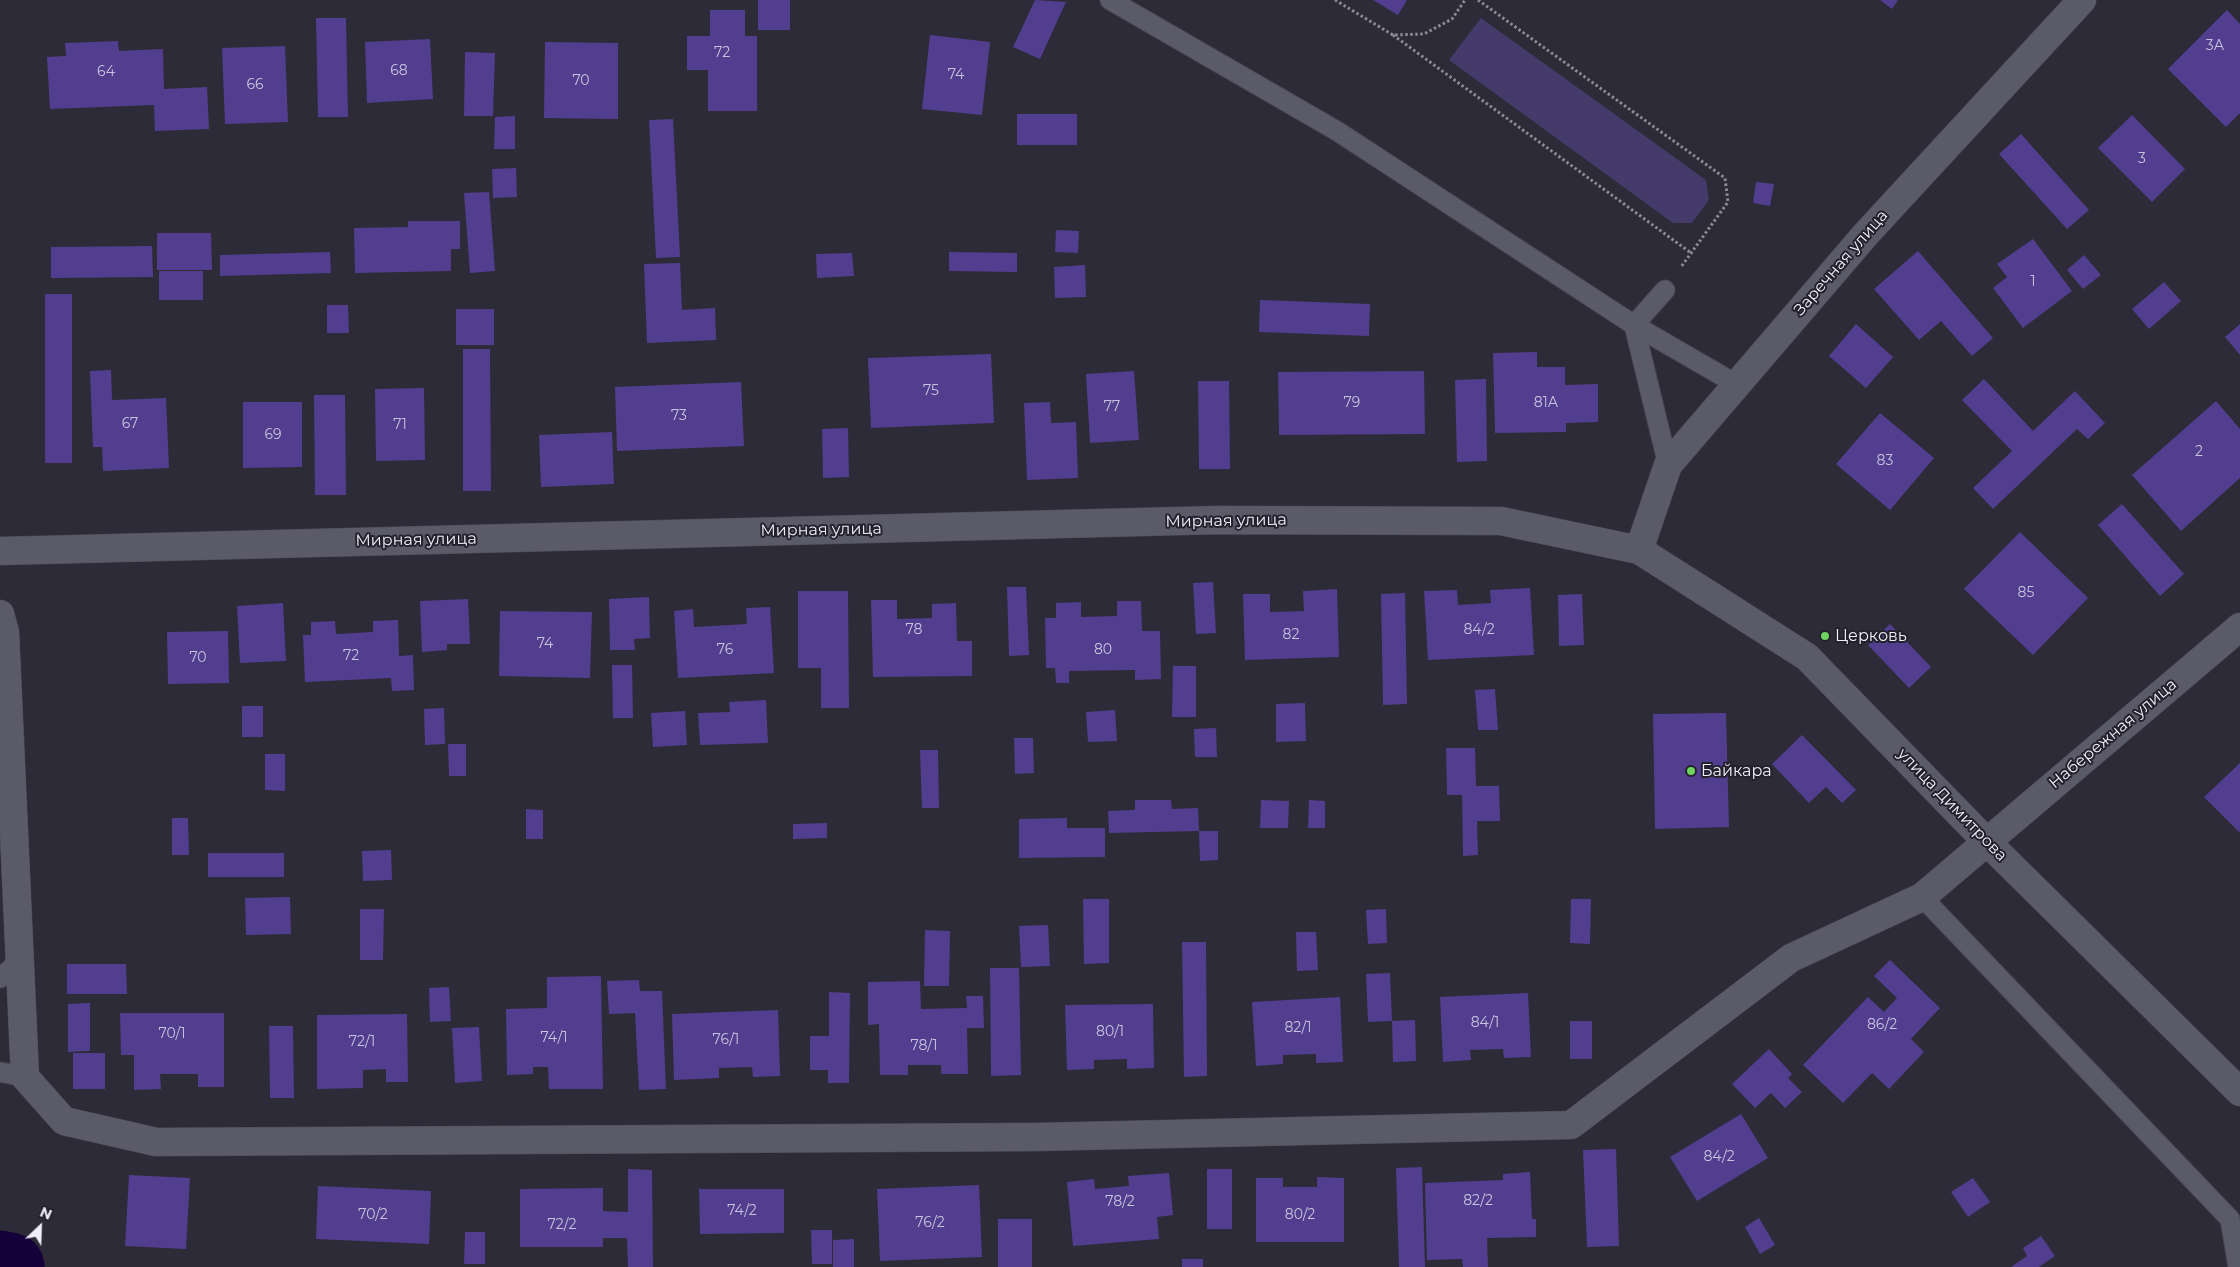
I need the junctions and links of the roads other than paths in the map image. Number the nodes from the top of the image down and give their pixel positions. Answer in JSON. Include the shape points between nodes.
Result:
{"nodes":[{"id":1,"x":1110,"y":0,"type":"edge"},
{"id":2,"x":2082,"y":0,"type":"edge"},
{"id":3,"x":1665,"y":290,"type":"road end"},
{"id":4,"x":1634,"y":325,"type":"junction"},
{"id":5,"x":1736,"y":384,"type":"junction"},
{"id":6,"x":1668,"y":465,"type":"junction"},
{"id":7,"x":1639,"y":550,"type":"junction"},
{"id":8,"x":0,"y":551,"type":"edge"},
{"id":9,"x":0,"y":614,"type":"edge"},
{"id":10,"x":2240,"y":627,"type":"edge"},
{"id":11,"x":1986,"y":841,"type":"junction"},
{"id":12,"x":1922,"y":897,"type":"junction"},
{"id":13,"x":10,"y":970,"type":"edge"},
{"id":14,"x":13,"y":1074,"type":"edge"},
{"id":15,"x":2240,"y":1092,"type":"edge"},
{"id":16,"x":2238,"y":1267,"type":"edge"}],
"edges":[{"from":1,"to":4,"type":"lane","via":[[1337,131]]},
{"from":2,"to":5,"type":"street","name":"Заречная улица","via":[[1866,234]]},
{"from":3,"to":4,"type":"lane"},
{"from":4,"to":5,"type":"lane"},
{"from":4,"to":6,"type":"lane"},
{"from":5,"to":6,"type":"street","name":"Заречная улица"},
{"from":6,"to":7,"type":"street","name":"Заречная улица"},
{"from":7,"to":8,"type":"street","name":"Мирная улица","via":[[1501,520],[1219,520]]},
{"from":7,"to":11,"type":"street","name":"улица Димитрова","via":[[1806,656]]},
{"from":9,"to":13,"type":"street","via":[[5,632]]},
{"from":10,"to":11,"type":"street","name":"Набережная улица"},
{"from":11,"to":12,"type":"street","name":"Набережная улица"},
{"from":11,"to":15,"type":"street","name":"улица Димитрова"},
{"from":12,"to":14,"type":"street","name":"Набережная улица","via":[[1791,958],[1571,1125],[1035,1137],[156,1142],[64,1121]]},
{"from":12,"to":16,"type":"lane","via":[[2230,1219]]},
{"from":13,"to":14,"type":"street"}]}
